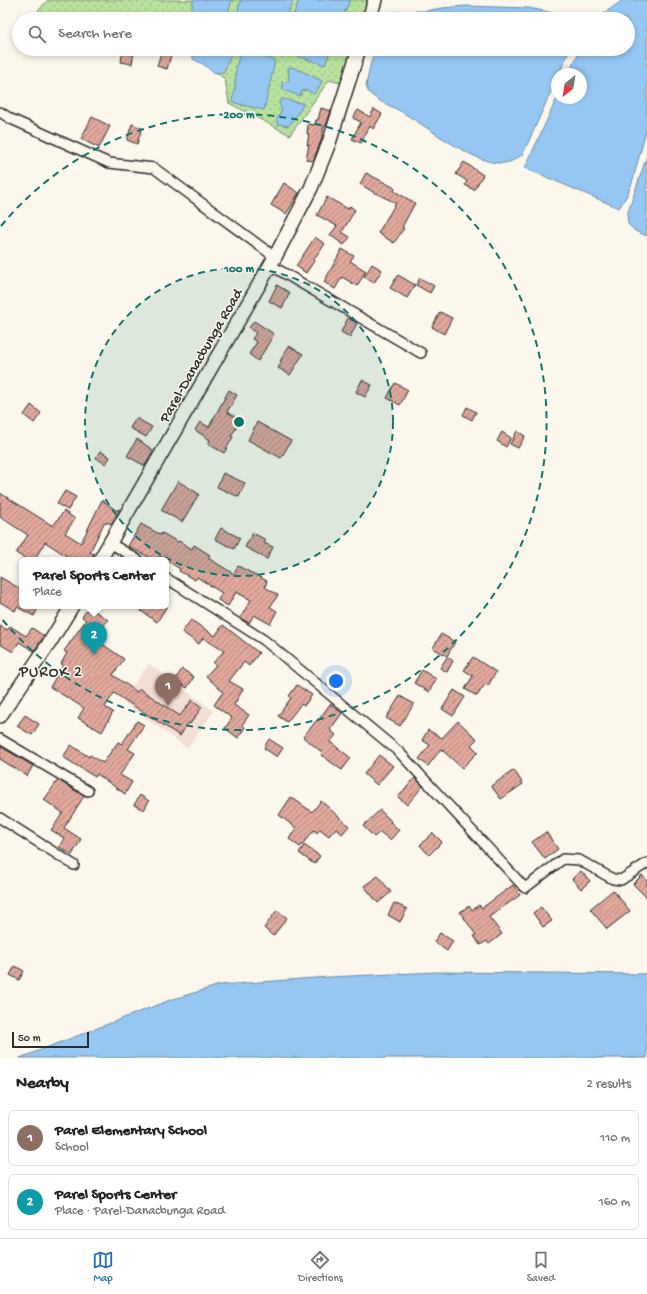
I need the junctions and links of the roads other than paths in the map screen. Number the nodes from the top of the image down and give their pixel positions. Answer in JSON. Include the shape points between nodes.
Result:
{"nodes":[{"id":1,"x":375,"y":1,"type":"edge"},
{"id":2,"x":371,"y":12,"type":"edge"},
{"id":3,"x":357,"y":56,"type":"edge"},
{"id":4,"x":0,"y":112,"type":"edge"},
{"id":5,"x":273,"y":261,"type":"junction"},
{"id":6,"x":420,"y":353,"type":"dead end"},
{"id":7,"x":110,"y":543,"type":"junction"},
{"id":8,"x":102,"y":557,"type":"edge"},
{"id":9,"x":133,"y":557,"type":"edge"},
{"id":10,"x":169,"y":580,"type":"edge"},
{"id":11,"x":70,"y":609,"type":"edge"},
{"id":12,"x":0,"y":716,"type":"edge"},
{"id":13,"x":0,"y":739,"type":"edge"},
{"id":14,"x":88,"y":791,"type":"dead end"},
{"id":15,"x":0,"y":818,"type":"edge"},
{"id":16,"x":647,"y":863,"type":"edge"},
{"id":17,"x":74,"y":865,"type":"dead end"}],
"edges":[{"from":1,"to":2,"type":"main road"},
{"from":3,"to":5,"type":"main road","name":"Parel-Danacbunga Road","via":[[329,143],[311,188]]},
{"from":4,"to":5,"type":"street","via":[[109,163],[154,168]]},
{"from":5,"to":6,"type":"street"},
{"from":5,"to":7,"type":"main road","name":"Parel-Danacbunga Road"},
{"from":7,"to":8,"type":"main road","name":"Parel-Danacbunga Road"},
{"from":7,"to":9,"type":"street"},
{"from":10,"to":16,"type":"street","via":[[264,640],[399,752],[525,888],[563,859],[579,860],[620,880]]},
{"from":11,"to":12,"type":"main road"},
{"from":13,"to":14,"type":"street"},
{"from":15,"to":17,"type":"street"}]}
